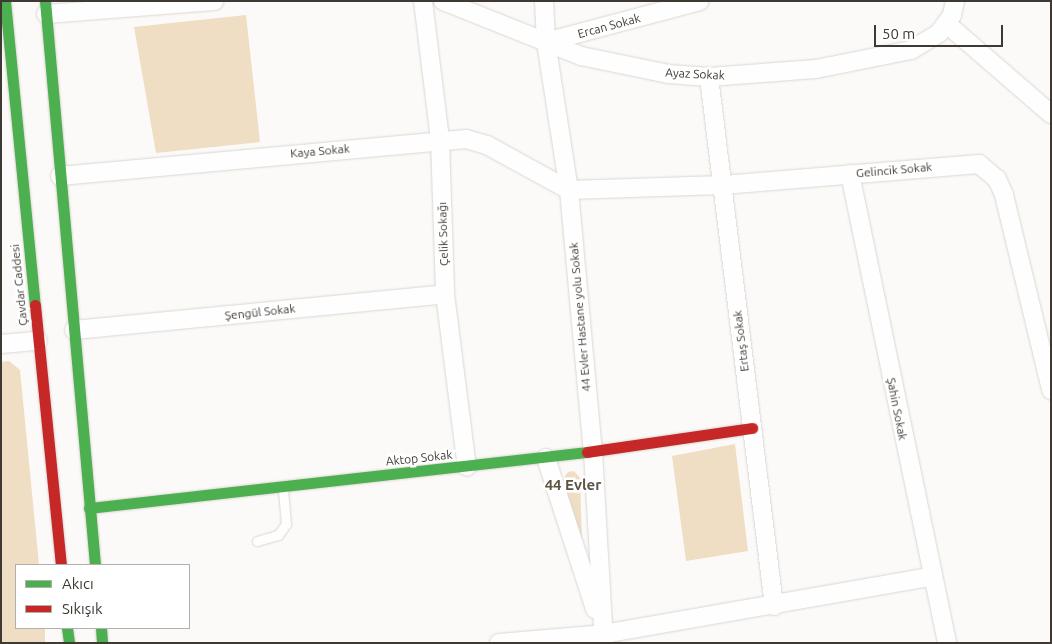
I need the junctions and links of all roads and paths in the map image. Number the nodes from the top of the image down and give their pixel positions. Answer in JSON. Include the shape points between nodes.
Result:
{"nodes":[{"id":1,"x":5,"y":1,"type":"edge"},
{"id":2,"x":215,"y":1,"type":"edge"},
{"id":3,"x":422,"y":1,"type":"edge"},
{"id":4,"x":443,"y":1,"type":"edge"},
{"id":5,"x":544,"y":1,"type":"edge"},
{"id":6,"x":700,"y":1,"type":"edge"},
{"id":7,"x":955,"y":1,"type":"edge"},
{"id":8,"x":41,"y":7,"type":"edge"},
{"id":9,"x":946,"y":24,"type":"junction"},
{"id":10,"x":546,"y":42,"type":"junction"},
{"id":11,"x":709,"y":77,"type":"junction"},
{"id":12,"x":1051,"y":114,"type":"edge"},
{"id":13,"x":440,"y":140,"type":"junction"},
{"id":14,"x":850,"y":174,"type":"junction"},
{"id":15,"x":60,"y":176,"type":"junction"},
{"id":16,"x":723,"y":185,"type":"junction"},
{"id":17,"x":569,"y":190,"type":"junction"},
{"id":18,"x":445,"y":294,"type":"junction"},
{"id":19,"x":74,"y":330,"type":"junction"},
{"id":20,"x":38,"y":341,"type":"junction"},
{"id":21,"x":1,"y":344,"type":"edge"},
{"id":22,"x":1051,"y":390,"type":"edge"},
{"id":23,"x":752,"y":428,"type":"junction"},
{"id":24,"x":593,"y":452,"type":"junction"},
{"id":25,"x":546,"y":458,"type":"junction"},
{"id":26,"x":467,"y":467,"type":"junction"},
{"id":27,"x":282,"y":487,"type":"junction"},
{"id":28,"x":89,"y":508,"type":"junction"},
{"id":29,"x":257,"y":541,"type":"dead end"},
{"id":30,"x":61,"y":564,"type":"edge"},
{"id":31,"x":95,"y":564,"type":"edge"},
{"id":32,"x":931,"y":577,"type":"junction"},
{"id":33,"x":774,"y":606,"type":"junction"},
{"id":34,"x":67,"y":629,"type":"edge"},
{"id":35,"x":101,"y":629,"type":"edge"},
{"id":36,"x":603,"y":638,"type":"edge"},
{"id":37,"x":69,"y":643,"type":"edge"},
{"id":38,"x":102,"y":643,"type":"edge"},
{"id":39,"x":499,"y":643,"type":"edge"},
{"id":40,"x":947,"y":643,"type":"edge"}],
"edges":[{"from":1,"to":20,"type":"main road","name":"Çavdar Caddesi"},
{"from":2,"to":8,"type":"street"},
{"from":3,"to":13,"type":"street","name":"Çelik Sokağı"},
{"from":4,"to":10,"type":"street","name":"Ayaz Sokak"},
{"from":5,"to":10,"type":"street","name":"44 Evler Hastane yolu Sokak"},
{"from":6,"to":10,"type":"street","name":"Ercan Sokak"},
{"from":7,"to":9,"type":"street"},
{"from":8,"to":15,"type":"main road"},
{"from":9,"to":11,"type":"street","name":"Ayaz Sokak","via":[[929,42],[887,57],[816,69]]},
{"from":9,"to":12,"type":"street"},
{"from":10,"to":11,"type":"street","name":"Ayaz Sokak","via":[[617,65]]},
{"from":10,"to":17,"type":"street","name":"44 Evler Hastane yolu Sokak"},
{"from":11,"to":16,"type":"street","name":"Ertaş Sokak"},
{"from":13,"to":15,"type":"street","name":"Kaya Sokak"},
{"from":13,"to":17,"type":"street","name":"Kaya Sokak","via":[[466,139],[487,145]]},
{"from":13,"to":18,"type":"street","name":"Çelik Sokağı"},
{"from":14,"to":16,"type":"street","name":"Gelincik Sokak"},
{"from":14,"to":22,"type":"street","name":"Gelincik Sokak","via":[[963,164],[979,164],[988,169],[1004,195]]},
{"from":14,"to":32,"type":"street","name":"Şahin Sokak"},
{"from":15,"to":19,"type":"main road"},
{"from":16,"to":17,"type":"street","name":"Gelincik Sokak"},
{"from":16,"to":23,"type":"street","name":"Ertaş Sokak"},
{"from":17,"to":24,"type":"street","name":"44 Evler Hastane yolu Sokak"},
{"from":18,"to":19,"type":"street","name":"Şengül Sokak"},
{"from":18,"to":26,"type":"street","name":"Çelik Sokağı"},
{"from":19,"to":28,"type":"main road"},
{"from":20,"to":21,"type":"street"},
{"from":20,"to":30,"type":"main road","name":"Çavdar Caddesi"},
{"from":23,"to":24,"type":"main road","name":"Aktop Sokak"},
{"from":23,"to":33,"type":"street","name":"Ertaş Sokak"},
{"from":24,"to":25,"type":"main road","name":"Aktop Sokak"},
{"from":24,"to":36,"type":"street","name":"44 Evler Hastane yolu Sokak"},
{"from":25,"to":26,"type":"main road","name":"Aktop Sokak"},
{"from":25,"to":36,"type":"street"},
{"from":26,"to":27,"type":"main road","name":"Aktop Sokak"},
{"from":27,"to":28,"type":"main road","name":"Aktop Sokak"},
{"from":27,"to":29,"type":"lane","via":[[286,524],[278,535]]},
{"from":28,"to":31,"type":"main road"},
{"from":32,"to":33,"type":"street"},
{"from":32,"to":40,"type":"street","name":"Şahin Sokak"},
{"from":33,"to":36,"type":"street"},
{"from":34,"to":37,"type":"main road"},
{"from":35,"to":38,"type":"main road"},
{"from":36,"to":39,"type":"street"}]}
